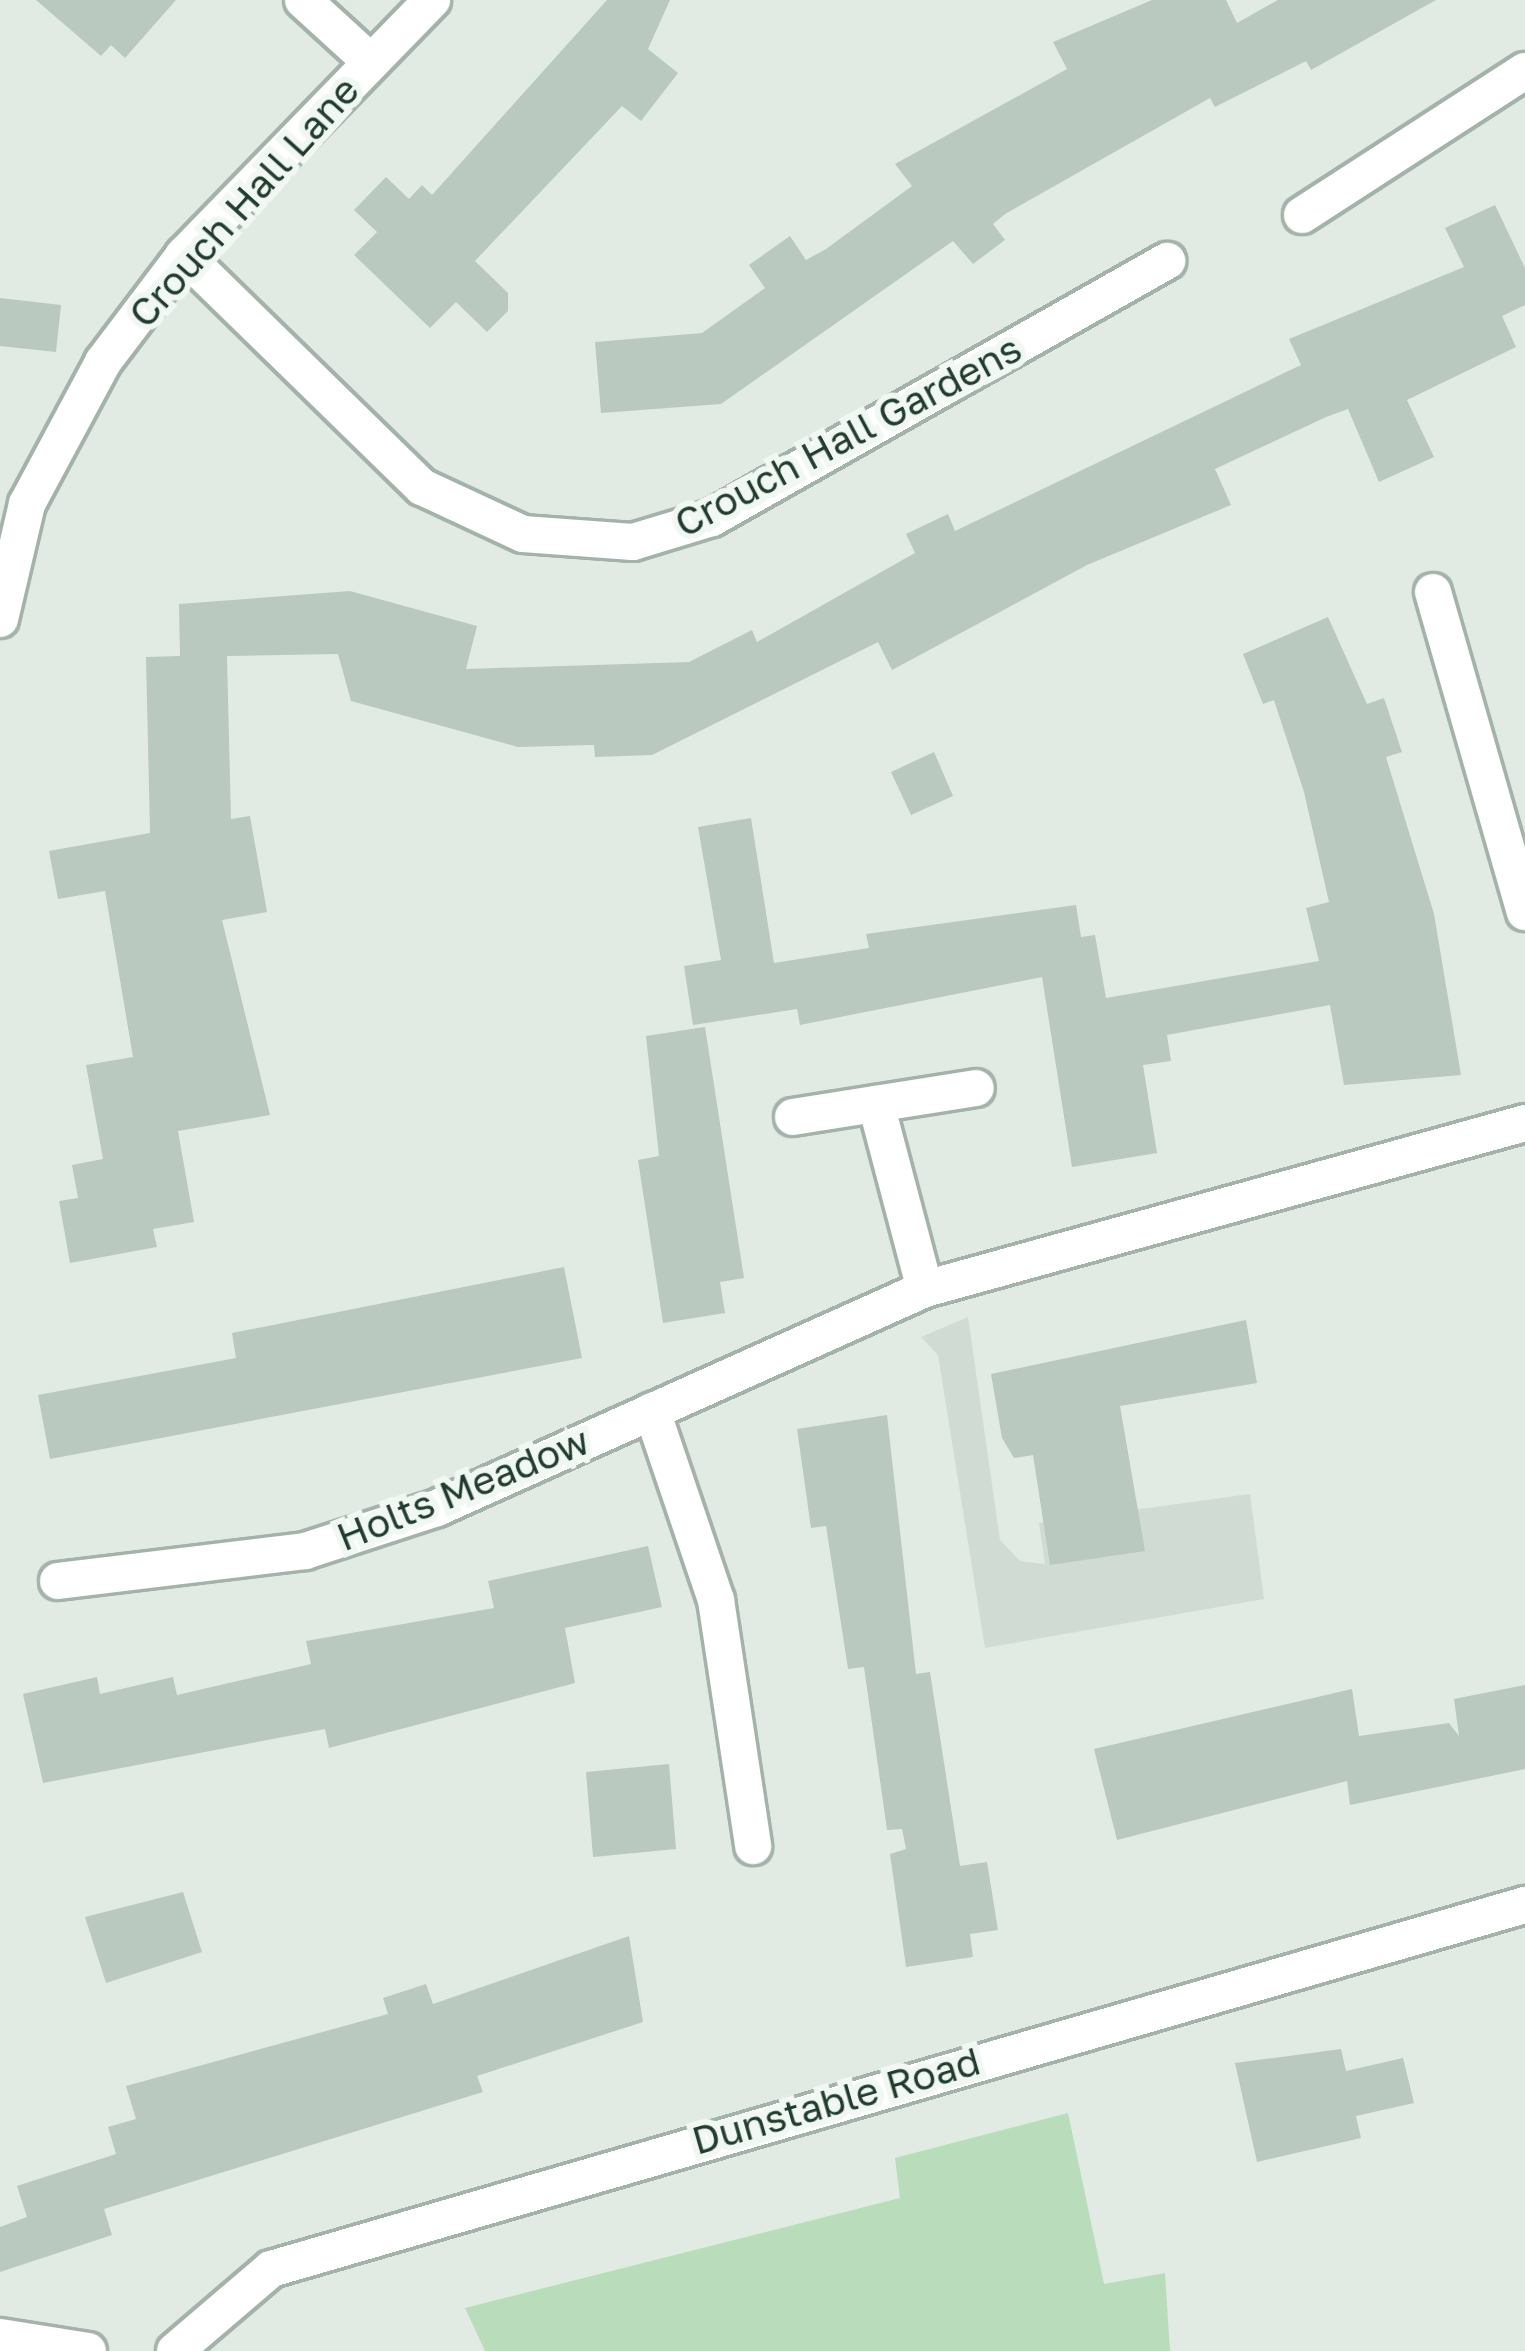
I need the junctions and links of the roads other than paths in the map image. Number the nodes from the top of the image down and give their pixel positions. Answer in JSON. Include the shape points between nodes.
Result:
{"nodes":[{"id":1,"x":303,"y":0,"type":"edge"},
{"id":2,"x":431,"y":0,"type":"edge"},
{"id":3,"x":371,"y":62,"type":"junction"},
{"id":4,"x":1525,"y":71,"type":"edge"},
{"id":5,"x":1302,"y":214,"type":"dead end"},
{"id":6,"x":184,"y":255,"type":"junction"},
{"id":7,"x":1167,"y":261,"type":"dead end"},
{"id":8,"x":1432,"y":592,"type":"dead end"},
{"id":9,"x":0,"y":619,"type":"edge"},
{"id":10,"x":1525,"y":912,"type":"edge"},
{"id":11,"x":976,"y":1088,"type":"dead end"},
{"id":12,"x":875,"y":1104,"type":"junction"},
{"id":13,"x":793,"y":1118,"type":"dead end"},
{"id":14,"x":1525,"y":1123,"type":"edge"},
{"id":15,"x":925,"y":1289,"type":"junction"},
{"id":16,"x":652,"y":1411,"type":"junction"},
{"id":17,"x":58,"y":1581,"type":"dead end"},
{"id":18,"x":753,"y":1846,"type":"dead end"},
{"id":19,"x":1525,"y":1905,"type":"edge"},
{"id":20,"x":0,"y":2337,"type":"edge"},
{"id":21,"x":88,"y":2351,"type":"edge"},
{"id":22,"x":175,"y":2351,"type":"edge"}],
"edges":[{"from":1,"to":3,"type":"street"},
{"from":2,"to":3,"type":"street","name":"Crouch Hall Lane"},
{"from":3,"to":6,"type":"street","name":"Crouch Hall Lane"},
{"from":4,"to":5,"type":"street"},
{"from":6,"to":7,"type":"street","name":"Crouch Hall Gardens","via":[[422,487],[523,534],[633,542],[712,518]]},
{"from":6,"to":9,"type":"street","name":"Crouch Hall Lane","via":[[60,434],[27,504]]},
{"from":8,"to":10,"type":"street"},
{"from":11,"to":12,"type":"street"},
{"from":12,"to":13,"type":"street"},
{"from":12,"to":15,"type":"street"},
{"from":14,"to":15,"type":"street","name":"Holts Meadow"},
{"from":15,"to":16,"type":"street","name":"Holts Meadow"},
{"from":16,"to":17,"type":"street","name":"Holts Meadow","via":[[437,1508],[305,1551]]},
{"from":16,"to":18,"type":"street","via":[[716,1600]]},
{"from":19,"to":22,"type":"street","name":"Dunstable Road","via":[[272,2270]]},
{"from":20,"to":21,"type":"street"}]}
